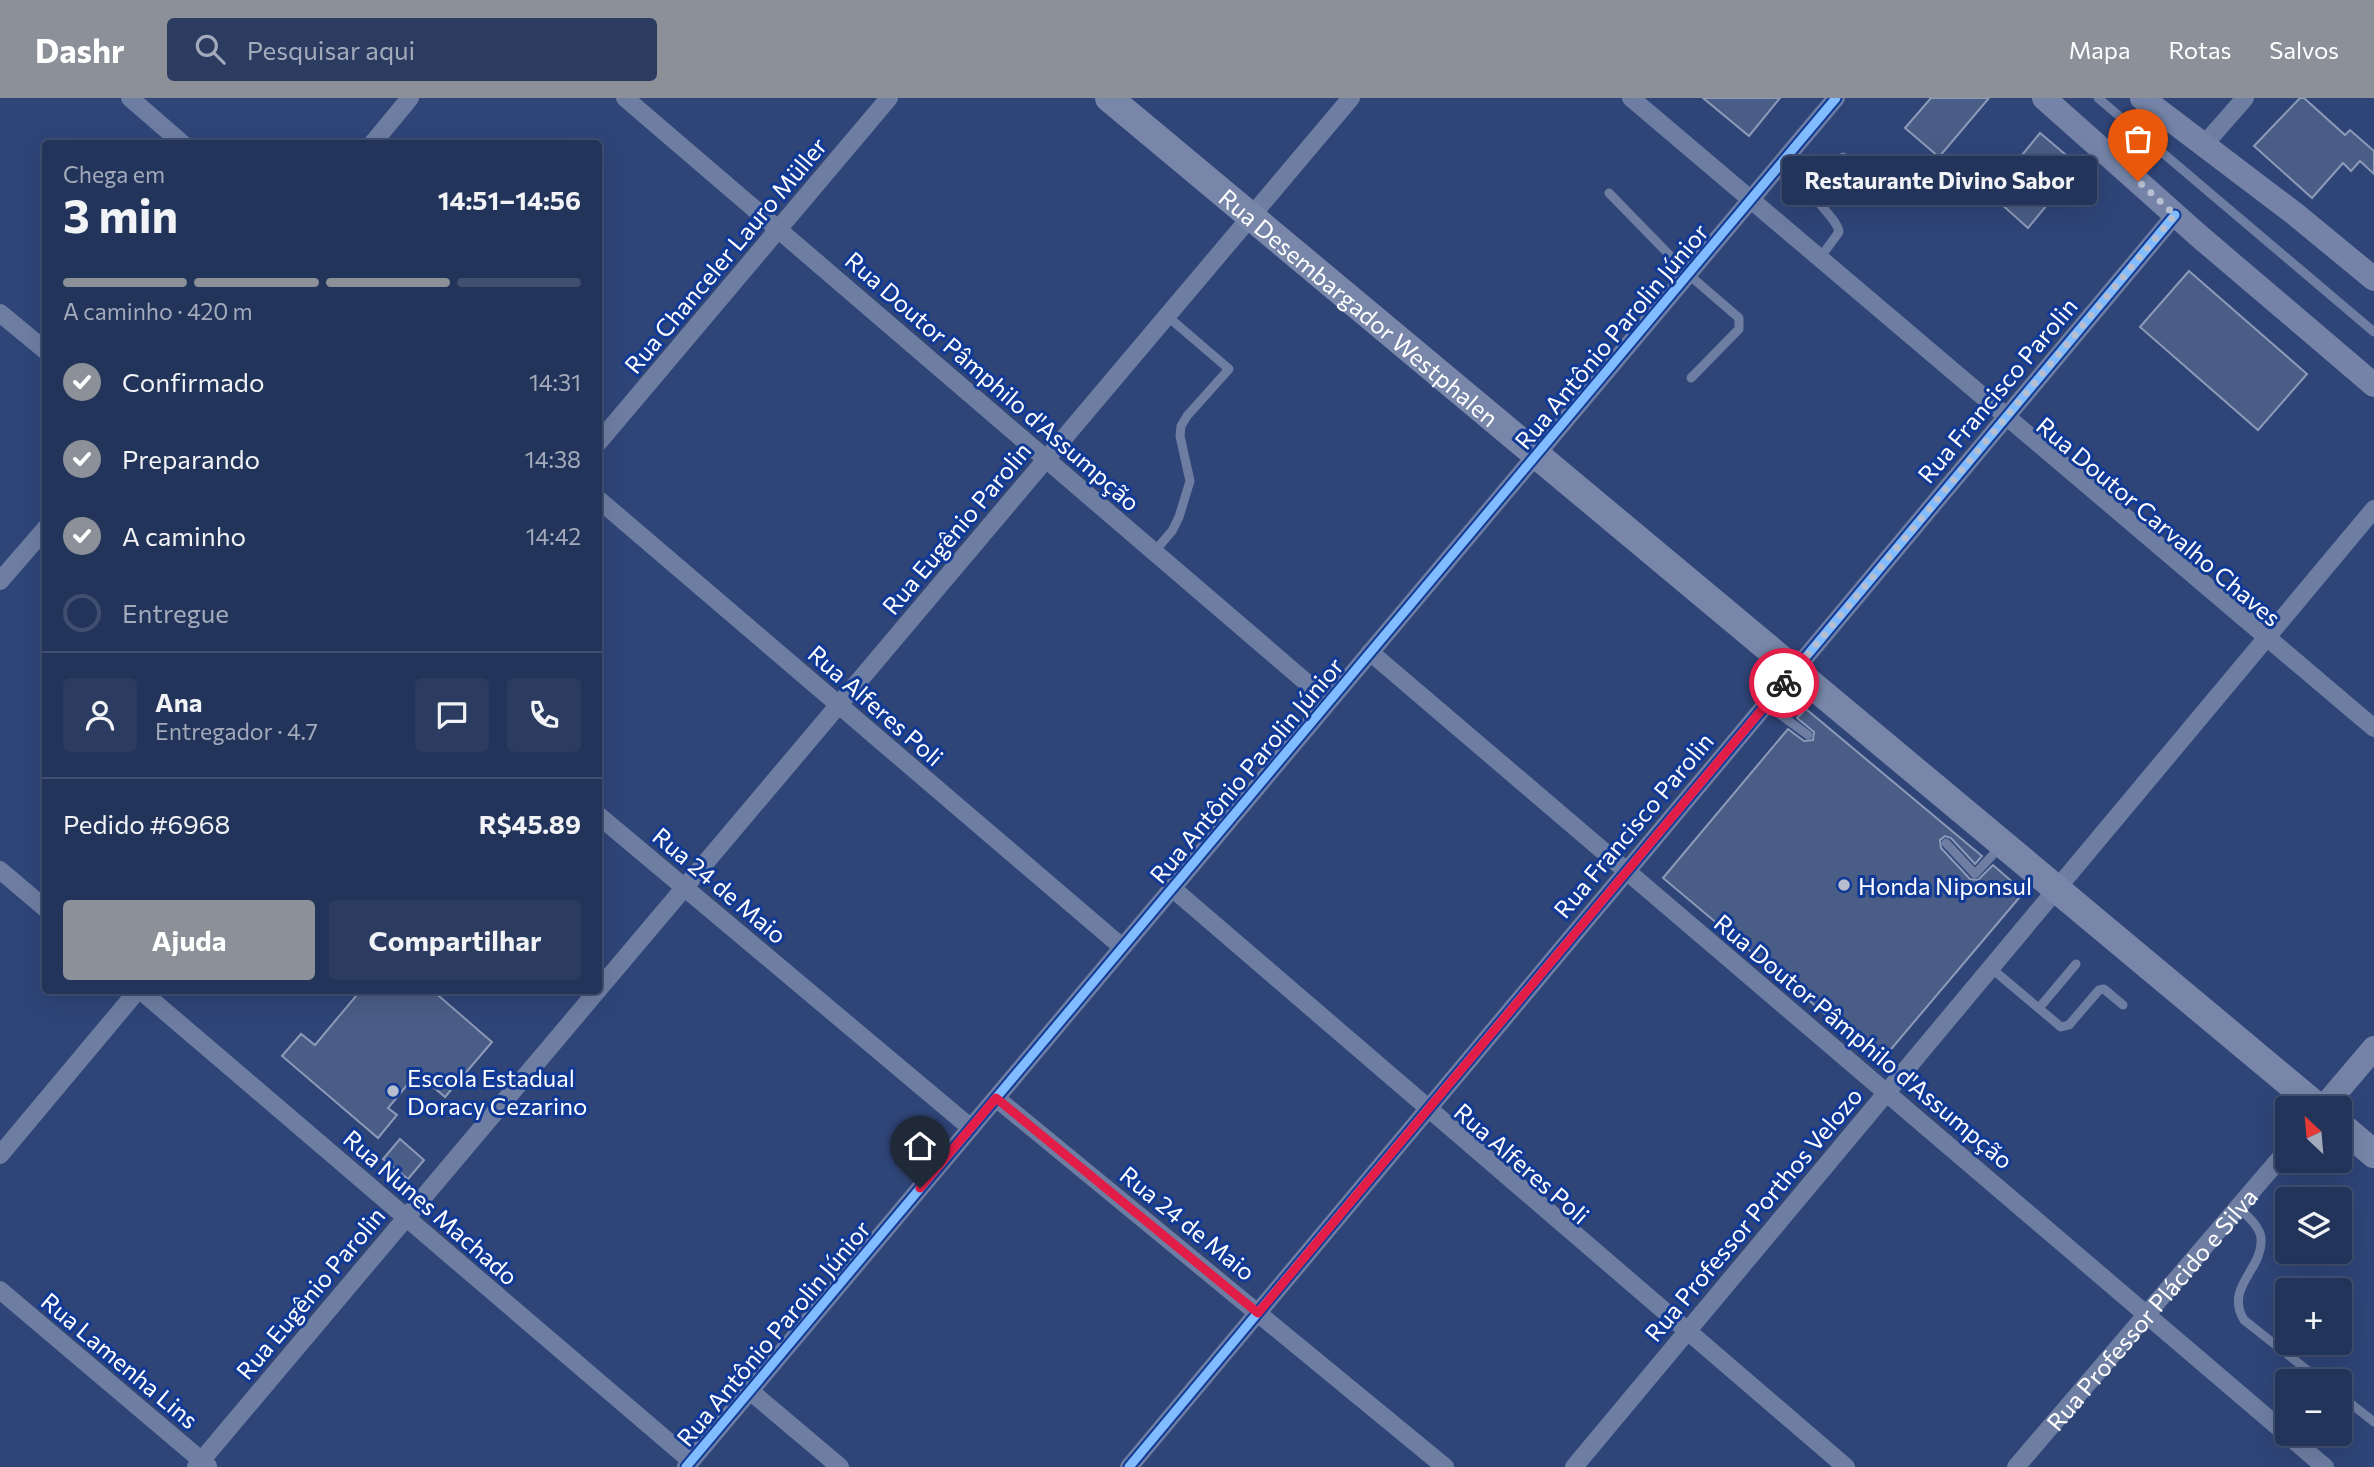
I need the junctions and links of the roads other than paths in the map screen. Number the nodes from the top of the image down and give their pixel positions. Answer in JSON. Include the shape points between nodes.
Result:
{"nodes":[{"id":1,"x":130,"y":98,"type":"edge"},
{"id":2,"x":410,"y":98,"type":"edge"},
{"id":3,"x":625,"y":98,"type":"edge"},
{"id":4,"x":889,"y":98,"type":"edge"},
{"id":5,"x":1109,"y":98,"type":"edge"},
{"id":6,"x":1351,"y":98,"type":"edge"},
{"id":7,"x":1631,"y":98,"type":"edge"},
{"id":8,"x":1836,"y":98,"type":"edge"},
{"id":9,"x":2044,"y":98,"type":"edge"},
{"id":10,"x":2098,"y":98,"type":"edge"},
{"id":11,"x":2142,"y":98,"type":"edge"},
{"id":12,"x":2245,"y":98,"type":"edge"},
{"id":13,"x":178,"y":140,"type":"edge"},
{"id":14,"x":375,"y":140,"type":"edge"},
{"id":15,"x":2203,"y":146,"type":"junction"},
{"id":16,"x":1843,"y":157,"type":"dead end"},
{"id":17,"x":1609,"y":193,"type":"dead end"},
{"id":18,"x":1750,"y":199,"type":"junction"},
{"id":19,"x":2175,"y":215,"type":"junction"},
{"id":20,"x":1251,"y":217,"type":"junction"},
{"id":21,"x":778,"y":229,"type":"junction"},
{"id":22,"x":1820,"y":258,"type":"junction"},
{"id":23,"x":1688,"y":274,"type":"junction"},
{"id":24,"x":2374,"y":279,"type":"edge"},
{"id":25,"x":0,"y":313,"type":"edge"},
{"id":26,"x":1167,"y":316,"type":"junction"},
{"id":27,"x":2374,"y":332,"type":"edge"},
{"id":28,"x":42,"y":348,"type":"edge"},
{"id":29,"x":1691,"y":378,"type":"dead end"},
{"id":30,"x":2374,"y":385,"type":"edge"},
{"id":31,"x":2007,"y":416,"type":"junction"},
{"id":32,"x":602,"y":438,"type":"edge"},
{"id":33,"x":1536,"y":454,"type":"junction"},
{"id":34,"x":1046,"y":459,"type":"junction"},
{"id":35,"x":602,"y":502,"type":"edge"},
{"id":36,"x":2374,"y":509,"type":"edge"},
{"id":37,"x":42,"y":533,"type":"edge"},
{"id":38,"x":1154,"y":552,"type":"junction"},
{"id":39,"x":0,"y":582,"type":"edge"},
{"id":40,"x":2267,"y":637,"type":"junction"},
{"id":41,"x":1370,"y":652,"type":"junction"},
{"id":42,"x":1795,"y":670,"type":"junction"},
{"id":43,"x":1328,"y":701,"type":"junction"},
{"id":44,"x":1766,"y":704,"type":"junction"},
{"id":45,"x":839,"y":705,"type":"junction"},
{"id":46,"x":2374,"y":728,"type":"edge"},
{"id":47,"x":1808,"y":735,"type":"dead end"},
{"id":48,"x":602,"y":818,"type":"edge"},
{"id":49,"x":1946,"y":843,"type":"dead end"},
{"id":50,"x":2003,"y":844,"type":"junction"},
{"id":51,"x":0,"y":870,"type":"edge"},
{"id":52,"x":1627,"y":871,"type":"junction"},
{"id":53,"x":685,"y":888,"type":"junction"},
{"id":54,"x":1172,"y":888,"type":"junction"},
{"id":55,"x":2057,"y":889,"type":"junction"},
{"id":56,"x":42,"y":906,"type":"edge"},
{"id":57,"x":1122,"y":947,"type":"junction"},
{"id":58,"x":2076,"y":964,"type":"dead end"},
{"id":59,"x":1991,"y":968,"type":"junction"},
{"id":60,"x":602,"y":985,"type":"edge"},
{"id":61,"x":136,"y":994,"type":"edge"},
{"id":62,"x":144,"y":994,"type":"edge"},
{"id":63,"x":595,"y":994,"type":"edge"},
{"id":64,"x":2123,"y":1005,"type":"dead end"},
{"id":65,"x":2039,"y":1008,"type":"junction"},
{"id":66,"x":2374,"y":1048,"type":"edge"},
{"id":67,"x":1886,"y":1093,"type":"junction"},
{"id":68,"x":2307,"y":1096,"type":"edge"},
{"id":69,"x":2332,"y":1096,"type":"edge"},
{"id":70,"x":996,"y":1098,"type":"junction"},
{"id":71,"x":1429,"y":1108,"type":"junction"},
{"id":72,"x":971,"y":1128,"type":"junction"},
{"id":73,"x":2352,"y":1135,"type":"edge"},
{"id":74,"x":0,"y":1154,"type":"edge"},
{"id":75,"x":2374,"y":1154,"type":"edge"},
{"id":76,"x":2275,"y":1164,"type":"edge"},
{"id":77,"x":2238,"y":1207,"type":"junction"},
{"id":78,"x":406,"y":1218,"type":"junction"},
{"id":79,"x":0,"y":1290,"type":"edge"},
{"id":80,"x":1258,"y":1313,"type":"junction"},
{"id":81,"x":2146,"y":1314,"type":"junction"},
{"id":82,"x":1687,"y":1331,"type":"junction"},
{"id":83,"x":2306,"y":1369,"type":"edge"},
{"id":84,"x":750,"y":1391,"type":"junction"},
{"id":85,"x":2352,"y":1405,"type":"edge"},
{"id":86,"x":2374,"y":1422,"type":"edge"},
{"id":87,"x":688,"y":1464,"type":"edge"},
{"id":88,"x":202,"y":1465,"type":"edge"},
{"id":89,"x":840,"y":1467,"type":"edge"},
{"id":90,"x":1129,"y":1467,"type":"edge"},
{"id":91,"x":1446,"y":1467,"type":"edge"},
{"id":92,"x":1574,"y":1467,"type":"edge"},
{"id":93,"x":1846,"y":1467,"type":"edge"},
{"id":94,"x":2016,"y":1467,"type":"edge"},
{"id":95,"x":2325,"y":1467,"type":"edge"}],
"edges":[{"from":1,"to":13,"type":"street"},
{"from":2,"to":14,"type":"street"},
{"from":3,"to":21,"type":"street","name":"Rua Doutor Pâmphilo d'Assumpção"},
{"from":4,"to":21,"type":"street","name":"Rua Chanceler Lauro Müller"},
{"from":5,"to":20,"type":"main road","name":"Rua Desembargador Westphalen"},
{"from":6,"to":20,"type":"street","name":"Rua Eugênio Parolin"},
{"from":7,"to":18,"type":"street","name":"Rua Doutor Carvalho Chaves"},
{"from":8,"to":18,"type":"street","name":"Rua Antônio Parolin Júnior"},
{"from":9,"to":19,"type":"street"},
{"from":10,"to":27,"type":"lane"},
{"from":11,"to":15,"type":"street"},
{"from":12,"to":15,"type":"street"},
{"from":15,"to":24,"type":"street"},
{"from":16,"to":22,"type":"lane","via":[[1814,192],[1838,223],[1839,232]]},
{"from":17,"to":23,"type":"lane"},
{"from":18,"to":22,"type":"street","name":"Rua Doutor Carvalho Chaves"},
{"from":18,"to":23,"type":"street","name":"Rua Antônio Parolin Júnior"},
{"from":19,"to":30,"type":"street"},
{"from":19,"to":31,"type":"street","name":"Rua Francisco Parolin"},
{"from":20,"to":26,"type":"street","name":"Rua Eugênio Parolin"},
{"from":20,"to":33,"type":"main road","name":"Rua Desembargador Westphalen"},
{"from":21,"to":32,"type":"street","name":"Rua Chanceler Lauro Müller"},
{"from":21,"to":34,"type":"street","name":"Rua Doutor Pâmphilo d'Assumpção"},
{"from":22,"to":31,"type":"street","name":"Rua Doutor Carvalho Chaves"},
{"from":23,"to":29,"type":"lane","via":[[1739,318],[1740,324]]},
{"from":23,"to":33,"type":"street","name":"Rua Antônio Parolin Júnior"},
{"from":25,"to":28,"type":"street"},
{"from":26,"to":34,"type":"street","name":"Rua Eugênio Parolin"},
{"from":26,"to":38,"type":"lane","via":[[1229,369],[1181,426],[1190,481],[1172,531]]},
{"from":31,"to":40,"type":"street","name":"Rua Doutor Carvalho Chaves"},
{"from":31,"to":42,"type":"street","name":"Rua Francisco Parolin"},
{"from":33,"to":41,"type":"street","name":"Rua Antônio Parolin Júnior"},
{"from":33,"to":42,"type":"main road","name":"Rua Desembargador Westphalen"},
{"from":34,"to":38,"type":"street","name":"Rua Doutor Pâmphilo d'Assumpção"},
{"from":34,"to":45,"type":"street","name":"Rua Eugênio Parolin"},
{"from":35,"to":45,"type":"street","name":"Rua Alferes Poli"},
{"from":36,"to":40,"type":"street","name":"Rua Professor Porthos Velozo"},
{"from":37,"to":39,"type":"street"},
{"from":38,"to":43,"type":"street","name":"Rua Doutor Pâmphilo d'Assumpção"},
{"from":40,"to":46,"type":"street","name":"Rua Doutor Carvalho Chaves"},
{"from":40,"to":55,"type":"street","name":"Rua Professor Porthos Velozo"},
{"from":41,"to":43,"type":"street","name":"Rua Antônio Parolin Júnior"},
{"from":41,"to":52,"type":"street","name":"Rua Doutor Pâmphilo d'Assumpção"},
{"from":42,"to":44,"type":"street","name":"Rua Francisco Parolin"},
{"from":42,"to":50,"type":"main road","name":"Rua Desembargador Westphalen"},
{"from":43,"to":54,"type":"street","name":"Rua Antônio Parolin Júnior"},
{"from":44,"to":47,"type":"lane"},
{"from":44,"to":52,"type":"street","name":"Rua Francisco Parolin"},
{"from":45,"to":53,"type":"street","name":"Rua Eugênio Parolin"},
{"from":45,"to":57,"type":"street","name":"Rua Alferes Poli"},
{"from":48,"to":53,"type":"street","name":"Rua 24 de Maio"},
{"from":49,"to":50,"type":"lane","via":[[1975,874]]},
{"from":50,"to":55,"type":"main road","name":"Rua Desembargador Westphalen"},
{"from":51,"to":56,"type":"street"},
{"from":52,"to":67,"type":"street","name":"Rua Doutor Pâmphilo d'Assumpção"},
{"from":52,"to":71,"type":"street","name":"Rua Francisco Parolin"},
{"from":53,"to":60,"type":"street","name":"Rua Eugênio Parolin"},
{"from":53,"to":72,"type":"street","name":"Rua 24 de Maio"},
{"from":54,"to":57,"type":"street","name":"Rua Antônio Parolin Júnior"},
{"from":54,"to":71,"type":"street","name":"Rua Alferes Poli"},
{"from":55,"to":59,"type":"street","name":"Rua Professor Porthos Velozo"},
{"from":55,"to":68,"type":"main road","name":"Rua Desembargador Westphalen"},
{"from":57,"to":70,"type":"street","name":"Rua Antônio Parolin Júnior"},
{"from":58,"to":65,"type":"lane"},
{"from":59,"to":65,"type":"lane"},
{"from":59,"to":67,"type":"street","name":"Rua Professor Porthos Velozo"},
{"from":61,"to":74,"type":"street"},
{"from":62,"to":78,"type":"street","name":"Rua Nunes Machado"},
{"from":63,"to":78,"type":"street","name":"Rua Eugênio Parolin"},
{"from":64,"to":65,"type":"lane","via":[[2099,990],[2065,1027]]},
{"from":66,"to":69,"type":"street"},
{"from":67,"to":81,"type":"street","name":"Rua Doutor Pâmphilo d'Assumpção"},
{"from":67,"to":82,"type":"street","name":"Rua Professor Porthos Velozo"},
{"from":70,"to":72,"type":"street","name":"Rua Antônio Parolin Júnior"},
{"from":70,"to":80,"type":"street","name":"Rua 24 de Maio"},
{"from":71,"to":80,"type":"street","name":"Rua Francisco Parolin"},
{"from":71,"to":82,"type":"street","name":"Rua Alferes Poli"},
{"from":72,"to":84,"type":"street","name":"Rua Antônio Parolin Júnior"},
{"from":73,"to":75,"type":"main road"},
{"from":76,"to":77,"type":"street","name":"Rua Professor Plácido e Silva"},
{"from":77,"to":81,"type":"street","name":"Rua Professor Plácido e Silva"},
{"from":77,"to":83,"type":"lane","via":[[2261,1237],[2237,1298],[2238,1310],[2244,1320]]},
{"from":78,"to":87,"type":"street","name":"Rua Nunes Machado"},
{"from":78,"to":88,"type":"street","name":"Rua Eugênio Parolin"},
{"from":79,"to":88,"type":"street","name":"Rua Lamenha Lins"},
{"from":80,"to":90,"type":"street","name":"Rua Francisco Parolin"},
{"from":80,"to":91,"type":"street","name":"Rua 24 de Maio"},
{"from":81,"to":94,"type":"street","name":"Rua Professor Plácido e Silva"},
{"from":81,"to":95,"type":"street","name":"Rua Doutor Pâmphilo d'Assumpção"},
{"from":82,"to":92,"type":"street","name":"Rua Professor Porthos Velozo"},
{"from":82,"to":93,"type":"street","name":"Rua Alferes Poli"},
{"from":84,"to":87,"type":"street","name":"Rua Antônio Parolin Júnior"},
{"from":84,"to":89,"type":"street"},
{"from":85,"to":86,"type":"lane"}]}
